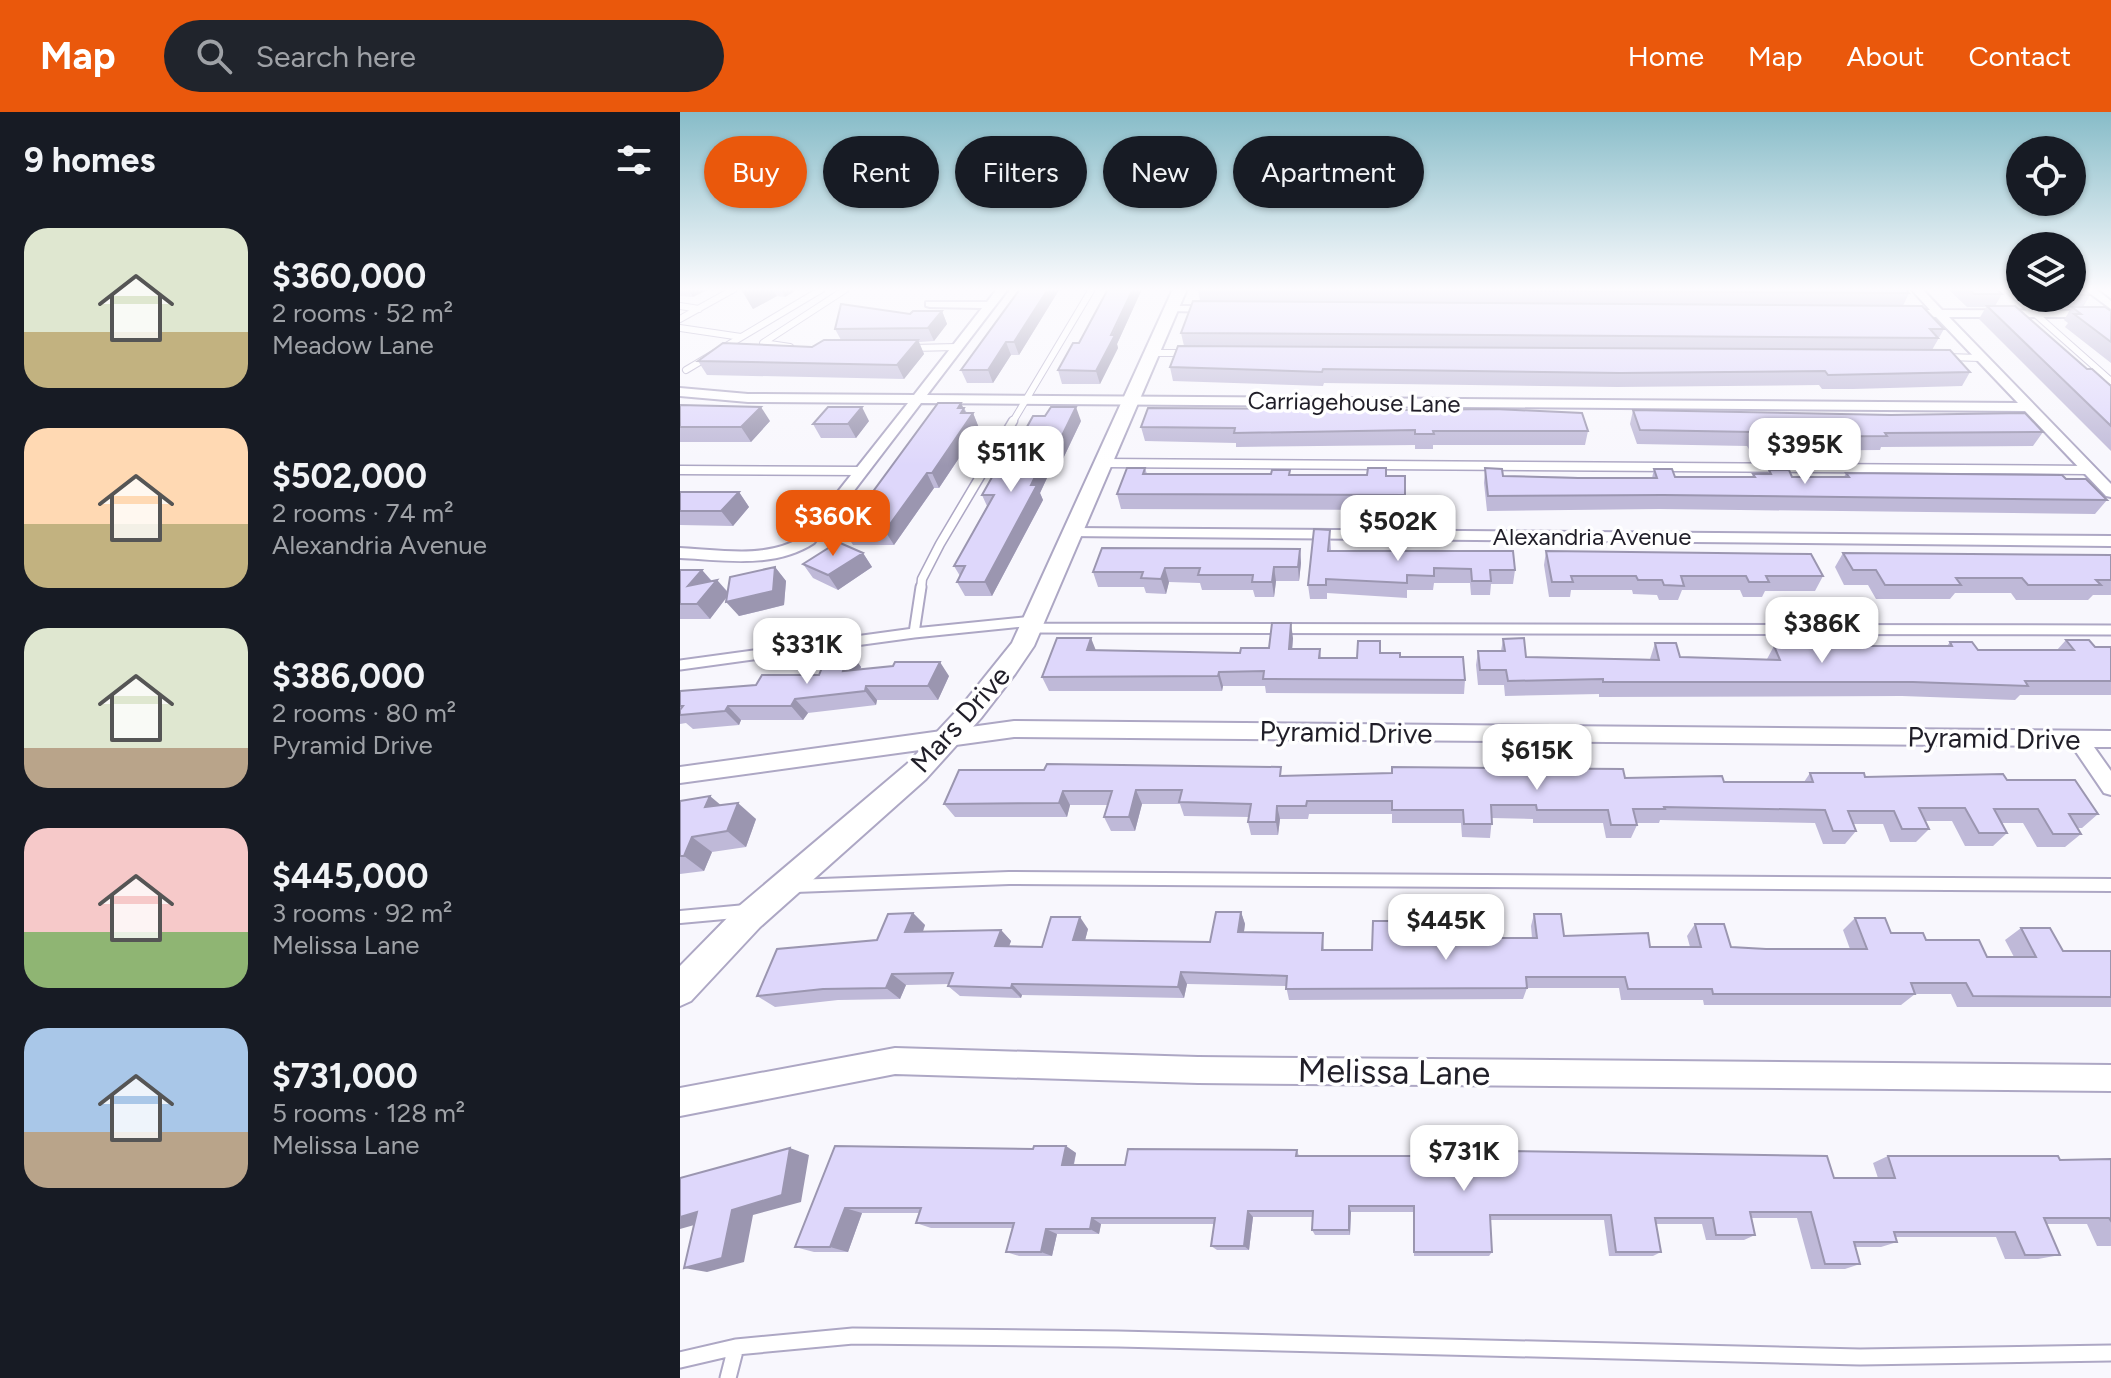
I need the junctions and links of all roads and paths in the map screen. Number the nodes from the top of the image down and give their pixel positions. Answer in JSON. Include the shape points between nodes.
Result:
{"nodes":[{"id":1,"x":723,"y":348,"type":"edge"},
{"id":2,"x":957,"y":348,"type":"edge"},
{"id":3,"x":1057,"y":348,"type":"edge"},
{"id":4,"x":1154,"y":348,"type":"edge"},
{"id":5,"x":1972,"y":348,"type":"edge"},
{"id":6,"x":2074,"y":348,"type":"edge"},
{"id":7,"x":1152,"y":353,"type":"junction"},
{"id":8,"x":1200,"y":353,"type":"edge"},
{"id":9,"x":1933,"y":357,"type":"edge"},
{"id":10,"x":1981,"y":358,"type":"junction"},
{"id":11,"x":686,"y":370,"type":"dead end"},
{"id":12,"x":2111,"y":381,"type":"edge"},
{"id":13,"x":680,"y":392,"type":"edge"},
{"id":14,"x":919,"y":399,"type":"junction"},
{"id":15,"x":1027,"y":399,"type":"junction"},
{"id":16,"x":1132,"y":400,"type":"junction"},
{"id":17,"x":2028,"y":407,"type":"junction"},
{"id":18,"x":1104,"y":463,"type":"junction"},
{"id":19,"x":680,"y":470,"type":"edge"},
{"id":20,"x":2088,"y":470,"type":"junction"},
{"id":21,"x":862,"y":471,"type":"junction"},
{"id":22,"x":2111,"y":493,"type":"edge"},
{"id":23,"x":1073,"y":533,"type":"junction"},
{"id":24,"x":2111,"y":541,"type":"edge"},
{"id":25,"x":680,"y":553,"type":"edge"},
{"id":26,"x":1032,"y":624,"type":"junction"},
{"id":27,"x":2111,"y":630,"type":"edge"},
{"id":28,"x":914,"y":633,"type":"junction"},
{"id":29,"x":680,"y":665,"type":"edge"},
{"id":30,"x":952,"y":735,"type":"junction"},
{"id":31,"x":2078,"y":739,"type":"junction"},
{"id":32,"x":2111,"y":739,"type":"edge"},
{"id":33,"x":680,"y":775,"type":"edge"},
{"id":34,"x":2111,"y":787,"type":"edge"},
{"id":35,"x":2111,"y":885,"type":"edge"},
{"id":36,"x":781,"y":887,"type":"junction"},
{"id":37,"x":757,"y":910,"type":"junction"},
{"id":38,"x":680,"y":917,"type":"edge"},
{"id":39,"x":680,"y":990,"type":"edge"},
{"id":40,"x":2111,"y":1078,"type":"edge"},
{"id":41,"x":680,"y":1102,"type":"edge"},
{"id":42,"x":736,"y":1347,"type":"junction"},
{"id":43,"x":2111,"y":1353,"type":"edge"},
{"id":44,"x":680,"y":1360,"type":"edge"},
{"id":45,"x":728,"y":1378,"type":"edge"}],
"edges":[{"from":1,"to":11,"type":"lane"},
{"from":2,"to":14,"type":"street"},
{"from":3,"to":15,"type":"lane"},
{"from":4,"to":7,"type":"street","name":"Mars Drive"},
{"from":5,"to":10,"type":"street"},
{"from":6,"to":12,"type":"lane"},
{"from":7,"to":8,"type":"lane"},
{"from":7,"to":16,"type":"street","name":"Mars Drive"},
{"from":9,"to":10,"type":"lane"},
{"from":10,"to":17,"type":"street"},
{"from":13,"to":14,"type":"street","name":"Carriagehouse Lane","via":[[748,398]]},
{"from":14,"to":15,"type":"street","name":"Carriagehouse Lane"},
{"from":14,"to":21,"type":"street"},
{"from":15,"to":16,"type":"street","name":"Carriagehouse Lane"},
{"from":15,"to":28,"type":"lane","via":[[922,579]]},
{"from":16,"to":17,"type":"street","name":"Carriagehouse Lane"},
{"from":16,"to":18,"type":"street","name":"Mars Drive"},
{"from":17,"to":20,"type":"street"},
{"from":18,"to":20,"type":"lane"},
{"from":18,"to":23,"type":"street","name":"Mars Drive"},
{"from":19,"to":21,"type":"lane"},
{"from":20,"to":22,"type":"street"},
{"from":21,"to":25,"type":"street","via":[[797,550]]},
{"from":23,"to":24,"type":"street","name":"Alexandria Avenue"},
{"from":23,"to":26,"type":"street","name":"Mars Drive"},
{"from":26,"to":27,"type":"lane"},
{"from":26,"to":28,"type":"lane"},
{"from":26,"to":30,"type":"street","name":"Mars Drive","via":[[997,683]]},
{"from":28,"to":29,"type":"lane"},
{"from":30,"to":31,"type":"street","name":"Pyramid Drive","via":[[1014,729]]},
{"from":30,"to":33,"type":"street","name":"Pyramid Drive"},
{"from":30,"to":36,"type":"street","name":"Mars Drive","via":[[876,808]]},
{"from":31,"to":32,"type":"street","name":"Pyramid Drive"},
{"from":31,"to":34,"type":"street"},
{"from":35,"to":36,"type":"lane","via":[[1009,878]]},
{"from":36,"to":37,"type":"street","name":"Mars Drive"},
{"from":37,"to":38,"type":"lane"},
{"from":37,"to":39,"type":"street","name":"Mars Drive"},
{"from":40,"to":41,"type":"street","name":"Melissa Lane","via":[[1198,1070],[895,1061]]},
{"from":42,"to":43,"type":"lane","via":[[868,1336],[1860,1357]]},
{"from":42,"to":44,"type":"lane"},
{"from":42,"to":45,"type":"lane"}]}
